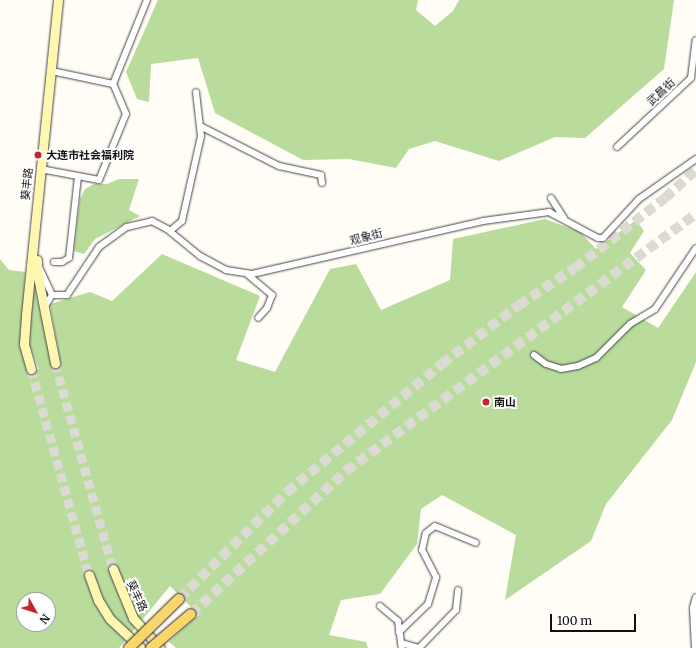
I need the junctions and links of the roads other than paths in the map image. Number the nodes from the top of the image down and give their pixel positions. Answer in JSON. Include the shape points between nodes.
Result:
{"nodes":[{"id":1,"x":58,"y":0,"type":"edge"},
{"id":2,"x":64,"y":0,"type":"edge"},
{"id":3,"x":147,"y":0,"type":"edge"},
{"id":4,"x":696,"y":40,"type":"edge"},
{"id":5,"x":56,"y":72,"type":"junction"},
{"id":6,"x":113,"y":84,"type":"junction"},
{"id":7,"x":196,"y":92,"type":"dead end"},
{"id":8,"x":200,"y":126,"type":"junction"},
{"id":9,"x":617,"y":147,"type":"dead end"},
{"id":10,"x":696,"y":159,"type":"edge"},
{"id":11,"x":46,"y":170,"type":"junction"},
{"id":12,"x":78,"y":176,"type":"junction"},
{"id":13,"x":322,"y":183,"type":"dead end"},
{"id":14,"x":551,"y":198,"type":"dead end"},
{"id":15,"x":565,"y":219,"type":"junction"},
{"id":16,"x":170,"y":231,"type":"junction"},
{"id":17,"x":696,"y":248,"type":"edge"},
{"id":18,"x":37,"y":262,"type":"junction"},
{"id":19,"x":54,"y":262,"type":"dead end"},
{"id":20,"x":247,"y":274,"type":"junction"},
{"id":21,"x":52,"y":295,"type":"junction"},
{"id":22,"x":44,"y":308,"type":"junction"},
{"id":23,"x":258,"y":318,"type":"dead end"},
{"id":24,"x":534,"y":354,"type":"dead end"},
{"id":25,"x":55,"y":363,"type":"tunnel mouth"},
{"id":26,"x":31,"y":369,"type":"tunnel mouth"},
{"id":27,"x":476,"y":543,"type":"dead end"},
{"id":28,"x":113,"y":570,"type":"tunnel mouth"},
{"id":29,"x":89,"y":575,"type":"tunnel mouth"},
{"id":30,"x":458,"y":590,"type":"dead end"},
{"id":31,"x":696,"y":597,"type":"edge"},
{"id":32,"x":179,"y":599,"type":"tunnel mouth"},
{"id":33,"x":380,"y":606,"type":"dead end"},
{"id":34,"x":191,"y":614,"type":"tunnel mouth"},
{"id":35,"x":399,"y":632,"type":"junction"},
{"id":36,"x":402,"y":645,"type":"edge"},
{"id":37,"x":129,"y":648,"type":"edge"},
{"id":38,"x":141,"y":648,"type":"edge"},
{"id":39,"x":151,"y":648,"type":"edge"},
{"id":40,"x":160,"y":648,"type":"edge"},
{"id":41,"x":419,"y":648,"type":"edge"},
{"id":42,"x":695,"y":648,"type":"edge"}],
"edges":[{"from":1,"to":26,"type":"main road","name":"葵丰路","via":[[26,315],[24,344]]},
{"from":2,"to":5,"type":"main road","name":"葵丰路"},
{"from":3,"to":6,"type":"street"},
{"from":4,"to":9,"type":"street","name":"武昌街","via":[[690,78]]},
{"from":5,"to":6,"type":"street"},
{"from":5,"to":11,"type":"main road","name":"葵丰路"},
{"from":6,"to":12,"type":"street","via":[[126,114],[98,180]]},
{"from":7,"to":8,"type":"street"},
{"from":8,"to":13,"type":"street","via":[[279,166],[321,175]]},
{"from":8,"to":16,"type":"street","via":[[201,136],[182,221]]},
{"from":10,"to":15,"type":"street","name":"观象街","via":[[639,199],[603,238],[598,238]]},
{"from":11,"to":12,"type":"street"},
{"from":11,"to":18,"type":"main road","name":"葵丰路"},
{"from":12,"to":19,"type":"street","via":[[69,258],[62,262]]},
{"from":14,"to":15,"type":"street"},
{"from":15,"to":20,"type":"street","name":"观象街","via":[[549,212],[483,221]]},
{"from":16,"to":20,"type":"street","name":"观象街","via":[[200,256],[226,270]]},
{"from":16,"to":21,"type":"street","name":"观象街","via":[[152,221],[126,227],[99,247],[67,295]]},
{"from":17,"to":24,"type":"street","via":[[654,309],[630,324],[596,358],[578,366],[562,369],[546,364]]},
{"from":18,"to":21,"type":"street"},
{"from":18,"to":22,"type":"main road","name":"葵丰路"},
{"from":20,"to":23,"type":"street","via":[[272,295],[267,308]]},
{"from":21,"to":22,"type":"street"},
{"from":22,"to":25,"type":"main road","name":"葵丰路"},
{"from":27,"to":35,"type":"street","via":[[435,526],[426,533],[422,550],[436,577],[428,604]]},
{"from":28,"to":40,"type":"main road","name":"葵丰路","via":[[133,618]]},
{"from":29,"to":38,"type":"main road","via":[[98,600],[110,619]]},
{"from":30,"to":41,"type":"street","via":[[456,610]]},
{"from":31,"to":42,"type":"street","via":[[693,608]]},
{"from":32,"to":37,"type":"main road","bridge":true},
{"from":33,"to":35,"type":"street","via":[[398,621]]},
{"from":34,"to":39,"type":"main road","bridge":true},
{"from":35,"to":36,"type":"street"},
{"from":36,"to":41,"type":"street"}]}
